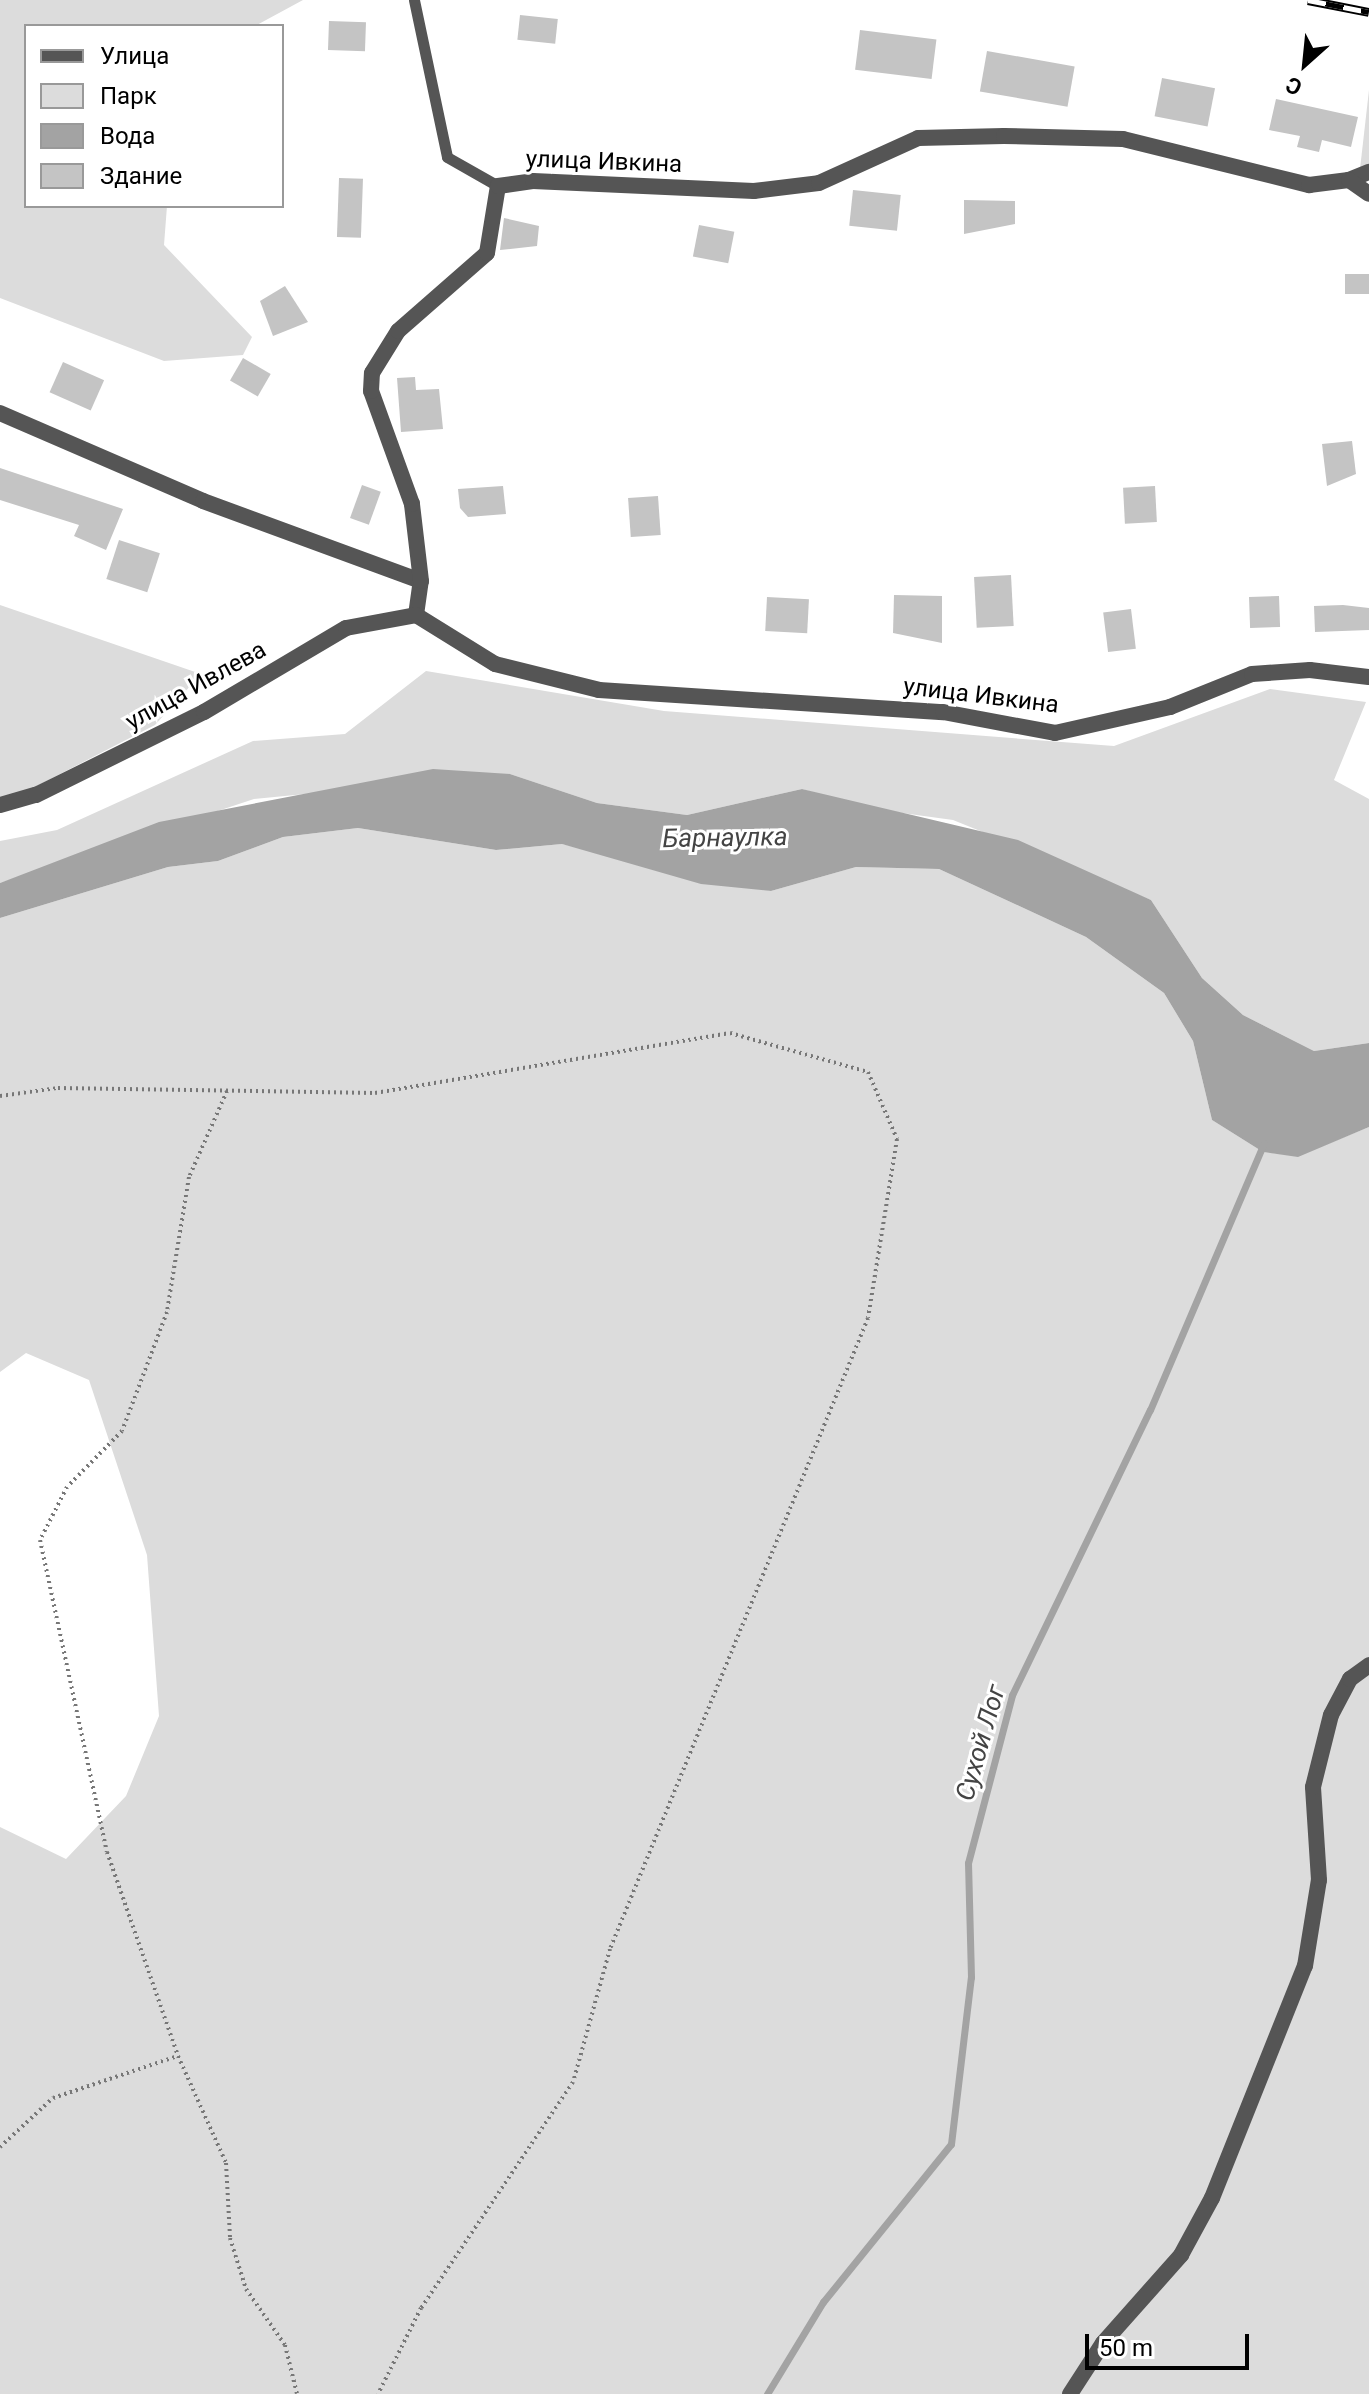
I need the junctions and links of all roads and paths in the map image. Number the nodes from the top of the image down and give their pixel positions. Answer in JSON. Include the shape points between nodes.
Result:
{"nodes":[{"id":1,"x":414,"y":0,"type":"edge"},
{"id":2,"x":1369,"y":172,"type":"edge"},
{"id":3,"x":1349,"y":180,"type":"junction"},
{"id":4,"x":498,"y":186,"type":"junction"},
{"id":5,"x":1369,"y":194,"type":"edge"},
{"id":6,"x":0,"y":413,"type":"edge"},
{"id":7,"x":421,"y":581,"type":"junction"},
{"id":8,"x":416,"y":615,"type":"junction"},
{"id":9,"x":1369,"y":677,"type":"edge"},
{"id":10,"x":0,"y":805,"type":"edge"},
{"id":11,"x":227,"y":1091,"type":"junction"},
{"id":12,"x":0,"y":1096,"type":"edge"},
{"id":13,"x":1369,"y":1665,"type":"edge"},
{"id":14,"x":178,"y":2056,"type":"junction"},
{"id":15,"x":0,"y":2147,"type":"edge"},
{"id":16,"x":297,"y":2394,"type":"edge"},
{"id":17,"x":378,"y":2394,"type":"edge"},
{"id":18,"x":1070,"y":2394,"type":"edge"}],
"edges":[{"from":1,"to":4,"type":"lane","via":[[447,157]]},
{"from":2,"to":3,"type":"street","name":"улица Ивкина"},
{"from":3,"to":4,"type":"street","name":"улица Ивкина","via":[[1309,185],[1123,139],[1004,136],[918,138],[819,183],[754,191],[533,181]]},
{"from":3,"to":5,"type":"street"},
{"from":4,"to":7,"type":"street","name":"улица Ивкина","via":[[487,253],[398,331],[372,373],[371,391],[412,504]]},
{"from":6,"to":7,"type":"street","via":[[203,501]]},
{"from":7,"to":8,"type":"street","name":"улица Ивкина"},
{"from":8,"to":9,"type":"street","name":"улица Ивкина","via":[[495,664],[599,690],[943,712],[1055,733],[1170,707],[1252,674],[1310,670]]},
{"from":8,"to":10,"type":"street","name":"улица Ивлева","via":[[346,628],[204,712],[36,795]]},
{"from":11,"to":12,"type":"path","via":[[58,1088]]},
{"from":11,"to":14,"type":"path","via":[[189,1177],[167,1312],[122,1431],[67,1487],[40,1540],[107,1852]]},
{"from":11,"to":17,"type":"path","via":[[375,1093],[730,1033],[868,1072],[897,1139],[868,1318],[610,1949],[573,2082],[421,2308]]},
{"from":13,"to":18,"type":"street","via":[[1350,1679],[1331,1715],[1313,1787],[1319,1880],[1305,1966],[1212,2198],[1181,2255],[1103,2343]]},
{"from":14,"to":15,"type":"path","via":[[53,2098]]},
{"from":14,"to":16,"type":"path","via":[[226,2163],[230,2238],[246,2289],[285,2345]]}]}
